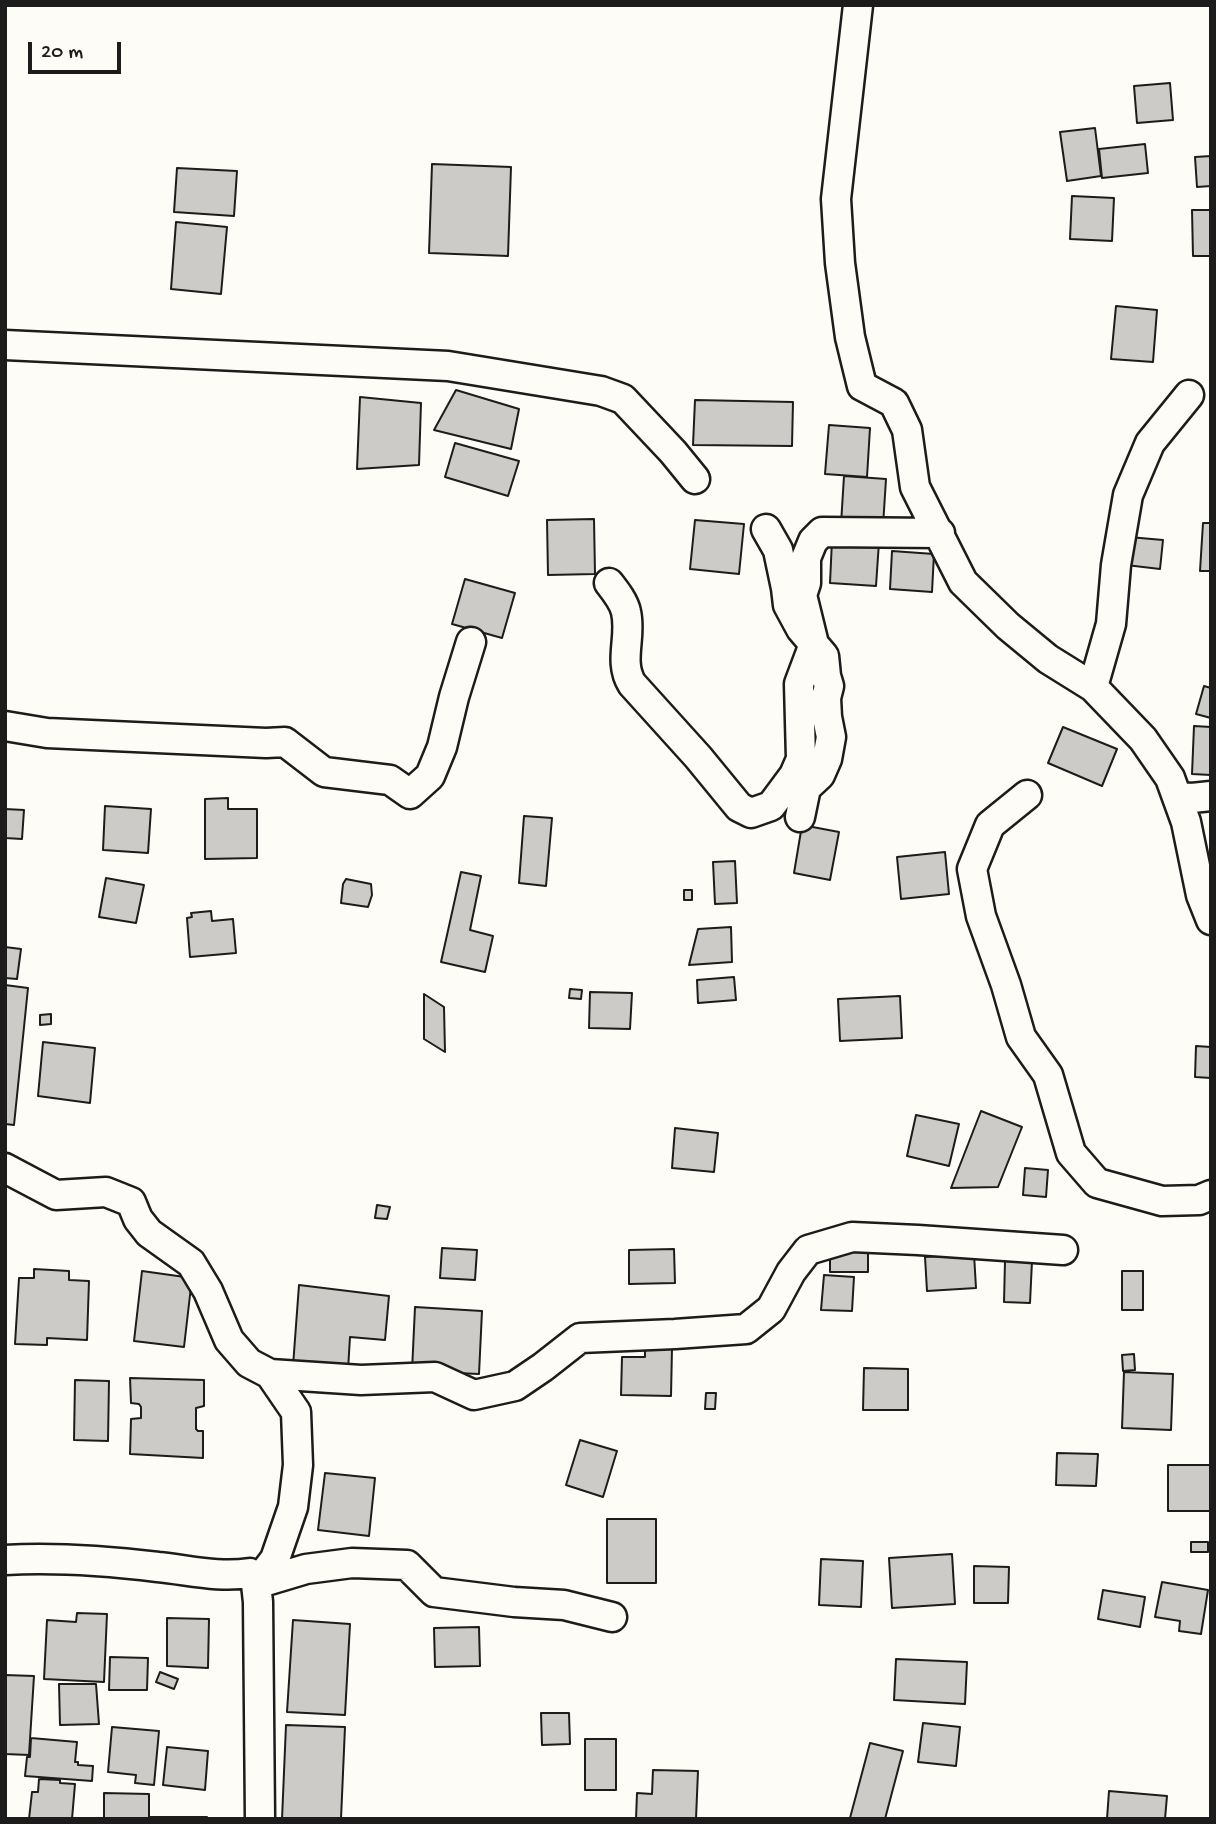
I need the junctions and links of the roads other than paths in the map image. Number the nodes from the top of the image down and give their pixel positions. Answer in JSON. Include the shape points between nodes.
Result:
{"nodes":[{"id":1,"x":858,"y":5,"type":"edge"},
{"id":2,"x":5,"y":345,"type":"edge"},
{"id":3,"x":1189,"y":395,"type":"dead end"},
{"id":4,"x":695,"y":479,"type":"dead end"},
{"id":5,"x":766,"y":529,"type":"dead end"},
{"id":6,"x":940,"y":533,"type":"junction"},
{"id":7,"x":609,"y":583,"type":"dead end"},
{"id":8,"x":471,"y":642,"type":"dead end"},
{"id":9,"x":814,"y":644,"type":"junction"},
{"id":10,"x":1093,"y":687,"type":"junction"},
{"id":11,"x":5,"y":726,"type":"edge"},
{"id":12,"x":1027,"y":795,"type":"dead end"},
{"id":13,"x":1211,"y":796,"type":"edge"},
{"id":14,"x":1177,"y":797,"type":"junction"},
{"id":15,"x":800,"y":817,"type":"dead end"},
{"id":16,"x":1211,"y":920,"type":"edge"},
{"id":17,"x":5,"y":1168,"type":"edge"},
{"id":18,"x":1211,"y":1195,"type":"edge"},
{"id":19,"x":1063,"y":1250,"type":"dead end"},
{"id":20,"x":270,"y":1374,"type":"junction"},
{"id":21,"x":5,"y":1560,"type":"edge"},
{"id":22,"x":256,"y":1584,"type":"junction"},
{"id":23,"x":612,"y":1617,"type":"dead end"},
{"id":24,"x":260,"y":1819,"type":"edge"}],
"edges":[{"from":1,"to":6,"type":"street","via":[[836,199],[850,337],[862,386],[894,403],[907,430],[915,488]]},
{"from":2,"to":4,"type":"street","via":[[448,366],[601,391],[623,399]]},
{"from":3,"to":10,"type":"street","via":[[1150,443],[1128,495],[1111,624]]},
{"from":5,"to":9,"type":"street","via":[[778,550],[788,605]]},
{"from":6,"to":9,"type":"street","via":[[822,532],[806,558],[802,595]]},
{"from":6,"to":10,"type":"street","via":[[963,582],[1048,659]]},
{"from":7,"to":9,"type":"street","via":[[626,612],[627,676],[739,807],[751,813],[771,806],[801,759],[799,684]]},
{"from":8,"to":11,"type":"street","via":[[442,747],[430,776],[410,794],[390,780],[324,772],[285,742],[47,733]]},
{"from":9,"to":15,"type":"street","via":[[824,656],[831,737],[827,759],[807,788]]},
{"from":10,"to":14,"type":"street","via":[[1143,739],[1170,778]]},
{"from":12,"to":18,"type":"street","via":[[990,825],[972,869],[981,916],[1021,1037],[1048,1075],[1071,1153],[1097,1183],[1161,1201],[1199,1200]]},
{"from":13,"to":14,"type":"street"},
{"from":14,"to":16,"type":"street"},
{"from":17,"to":20,"type":"street","via":[[56,1195],[106,1192],[131,1202],[149,1233],[191,1263],[229,1340],[249,1363]]},
{"from":19,"to":20,"type":"street","via":[[852,1237],[807,1250],[771,1309],[746,1329],[580,1338],[515,1386],[474,1395],[435,1377],[361,1380]]},
{"from":20,"to":22,"type":"street","via":[[296,1412],[298,1465],[293,1507],[275,1559]]},
{"from":21,"to":22,"type":"street","via":[[79,1560],[207,1574],[250,1573]]},
{"from":22,"to":23,"type":"street","via":[[306,1569],[352,1563],[407,1565],[435,1592],[564,1605]]},
{"from":22,"to":24,"type":"street"}]}
